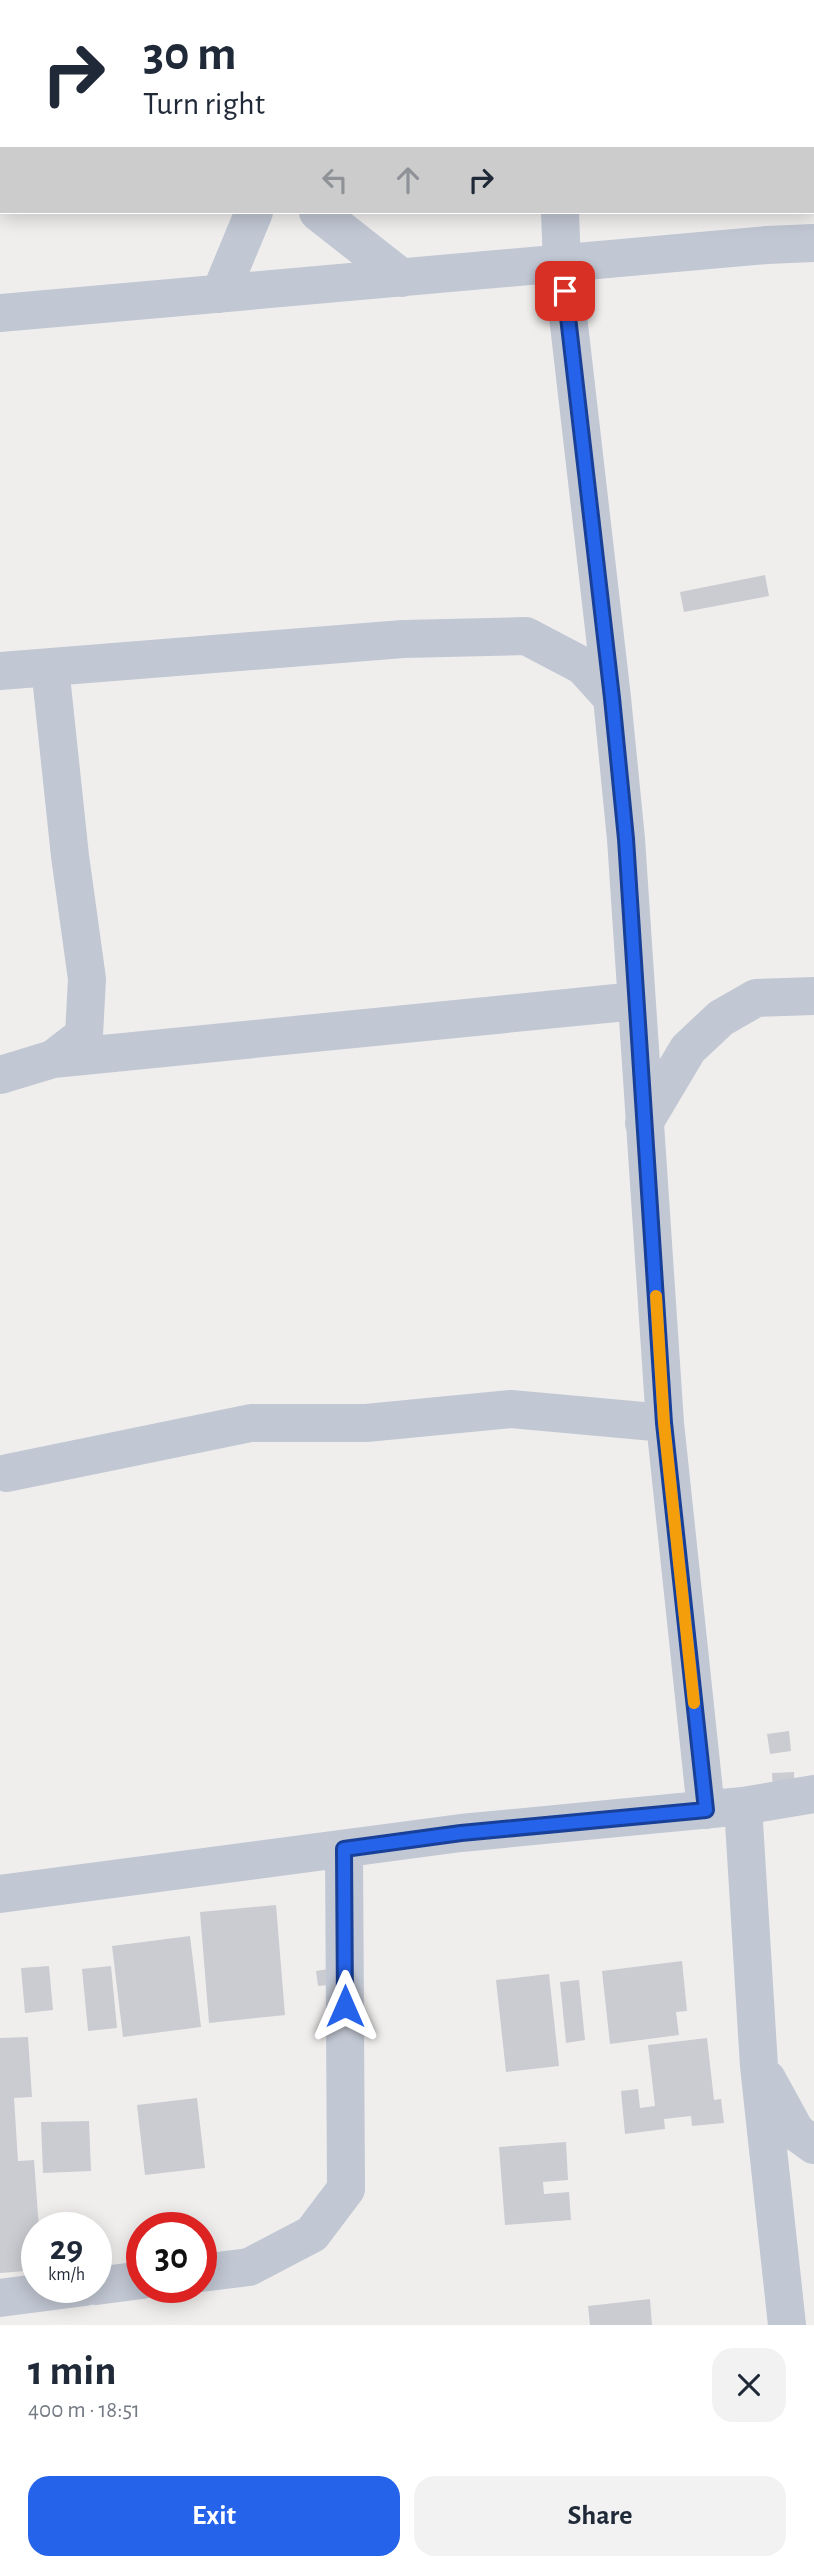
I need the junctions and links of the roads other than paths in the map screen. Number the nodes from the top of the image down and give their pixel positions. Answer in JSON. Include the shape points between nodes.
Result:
{"nodes":[{"id":1,"x":253,"y":214,"type":"edge"},
{"id":2,"x":321,"y":214,"type":"edge"},
{"id":3,"x":560,"y":214,"type":"edge"},
{"id":4,"x":814,"y":243,"type":"edge"},
{"id":5,"x":562,"y":264,"type":"junction"},
{"id":6,"x":402,"y":278,"type":"junction"},
{"id":7,"x":220,"y":294,"type":"junction"},
{"id":8,"x":0,"y":313,"type":"edge"},
{"id":9,"x":50,"y":667,"type":"junction"},
{"id":10,"x":0,"y":671,"type":"edge"},
{"id":11,"x":612,"y":698,"type":"junction"},
{"id":12,"x":814,"y":996,"type":"edge"},
{"id":13,"x":636,"y":1000,"type":"junction"},
{"id":14,"x":53,"y":1059,"type":"junction"},
{"id":15,"x":0,"y":1075,"type":"edge"},
{"id":16,"x":644,"y":1123,"type":"junction"},
{"id":17,"x":664,"y":1423,"type":"junction"},
{"id":18,"x":7,"y":1473,"type":"dead end"},
{"id":19,"x":814,"y":1794,"type":"edge"},
{"id":20,"x":743,"y":1806,"type":"junction"},
{"id":21,"x":706,"y":1810,"type":"junction"},
{"id":22,"x":344,"y":1849,"type":"junction"},
{"id":23,"x":0,"y":1894,"type":"edge"},
{"id":24,"x":760,"y":2066,"type":"junction"},
{"id":25,"x":814,"y":2145,"type":"edge"},
{"id":26,"x":217,"y":2271,"type":"edge"},
{"id":27,"x":21,"y":2295,"type":"edge"},
{"id":28,"x":0,"y":2298,"type":"edge"},
{"id":29,"x":787,"y":2325,"type":"edge"}],
"edges":[{"from":1,"to":7,"type":"street"},
{"from":2,"to":6,"type":"street"},
{"from":3,"to":5,"type":"street"},
{"from":4,"to":5,"type":"street"},
{"from":5,"to":6,"type":"street"},
{"from":5,"to":11,"type":"street"},
{"from":6,"to":7,"type":"street"},
{"from":7,"to":8,"type":"street"},
{"from":9,"to":10,"type":"street"},
{"from":9,"to":11,"type":"street","via":[[403,639],[526,636],[583,666]]},
{"from":9,"to":14,"type":"street","via":[[87,979],[84,1035]]},
{"from":11,"to":13,"type":"street"},
{"from":12,"to":16,"type":"street","via":[[757,998],[721,1018],[688,1049]]},
{"from":13,"to":14,"type":"street"},
{"from":13,"to":16,"type":"street"},
{"from":14,"to":15,"type":"street"},
{"from":16,"to":17,"type":"street"},
{"from":17,"to":18,"type":"street","via":[[511,1409],[366,1423],[251,1423]]},
{"from":17,"to":21,"type":"street"},
{"from":19,"to":20,"type":"street"},
{"from":20,"to":21,"type":"street"},
{"from":20,"to":24,"type":"street"},
{"from":21,"to":22,"type":"street"},
{"from":22,"to":23,"type":"street"},
{"from":22,"to":26,"type":"street","via":[[346,2189],[312,2234],[249,2267]]},
{"from":24,"to":25,"type":"street","via":[[796,2132]]},
{"from":24,"to":29,"type":"street"},
{"from":27,"to":28,"type":"street"}]}
